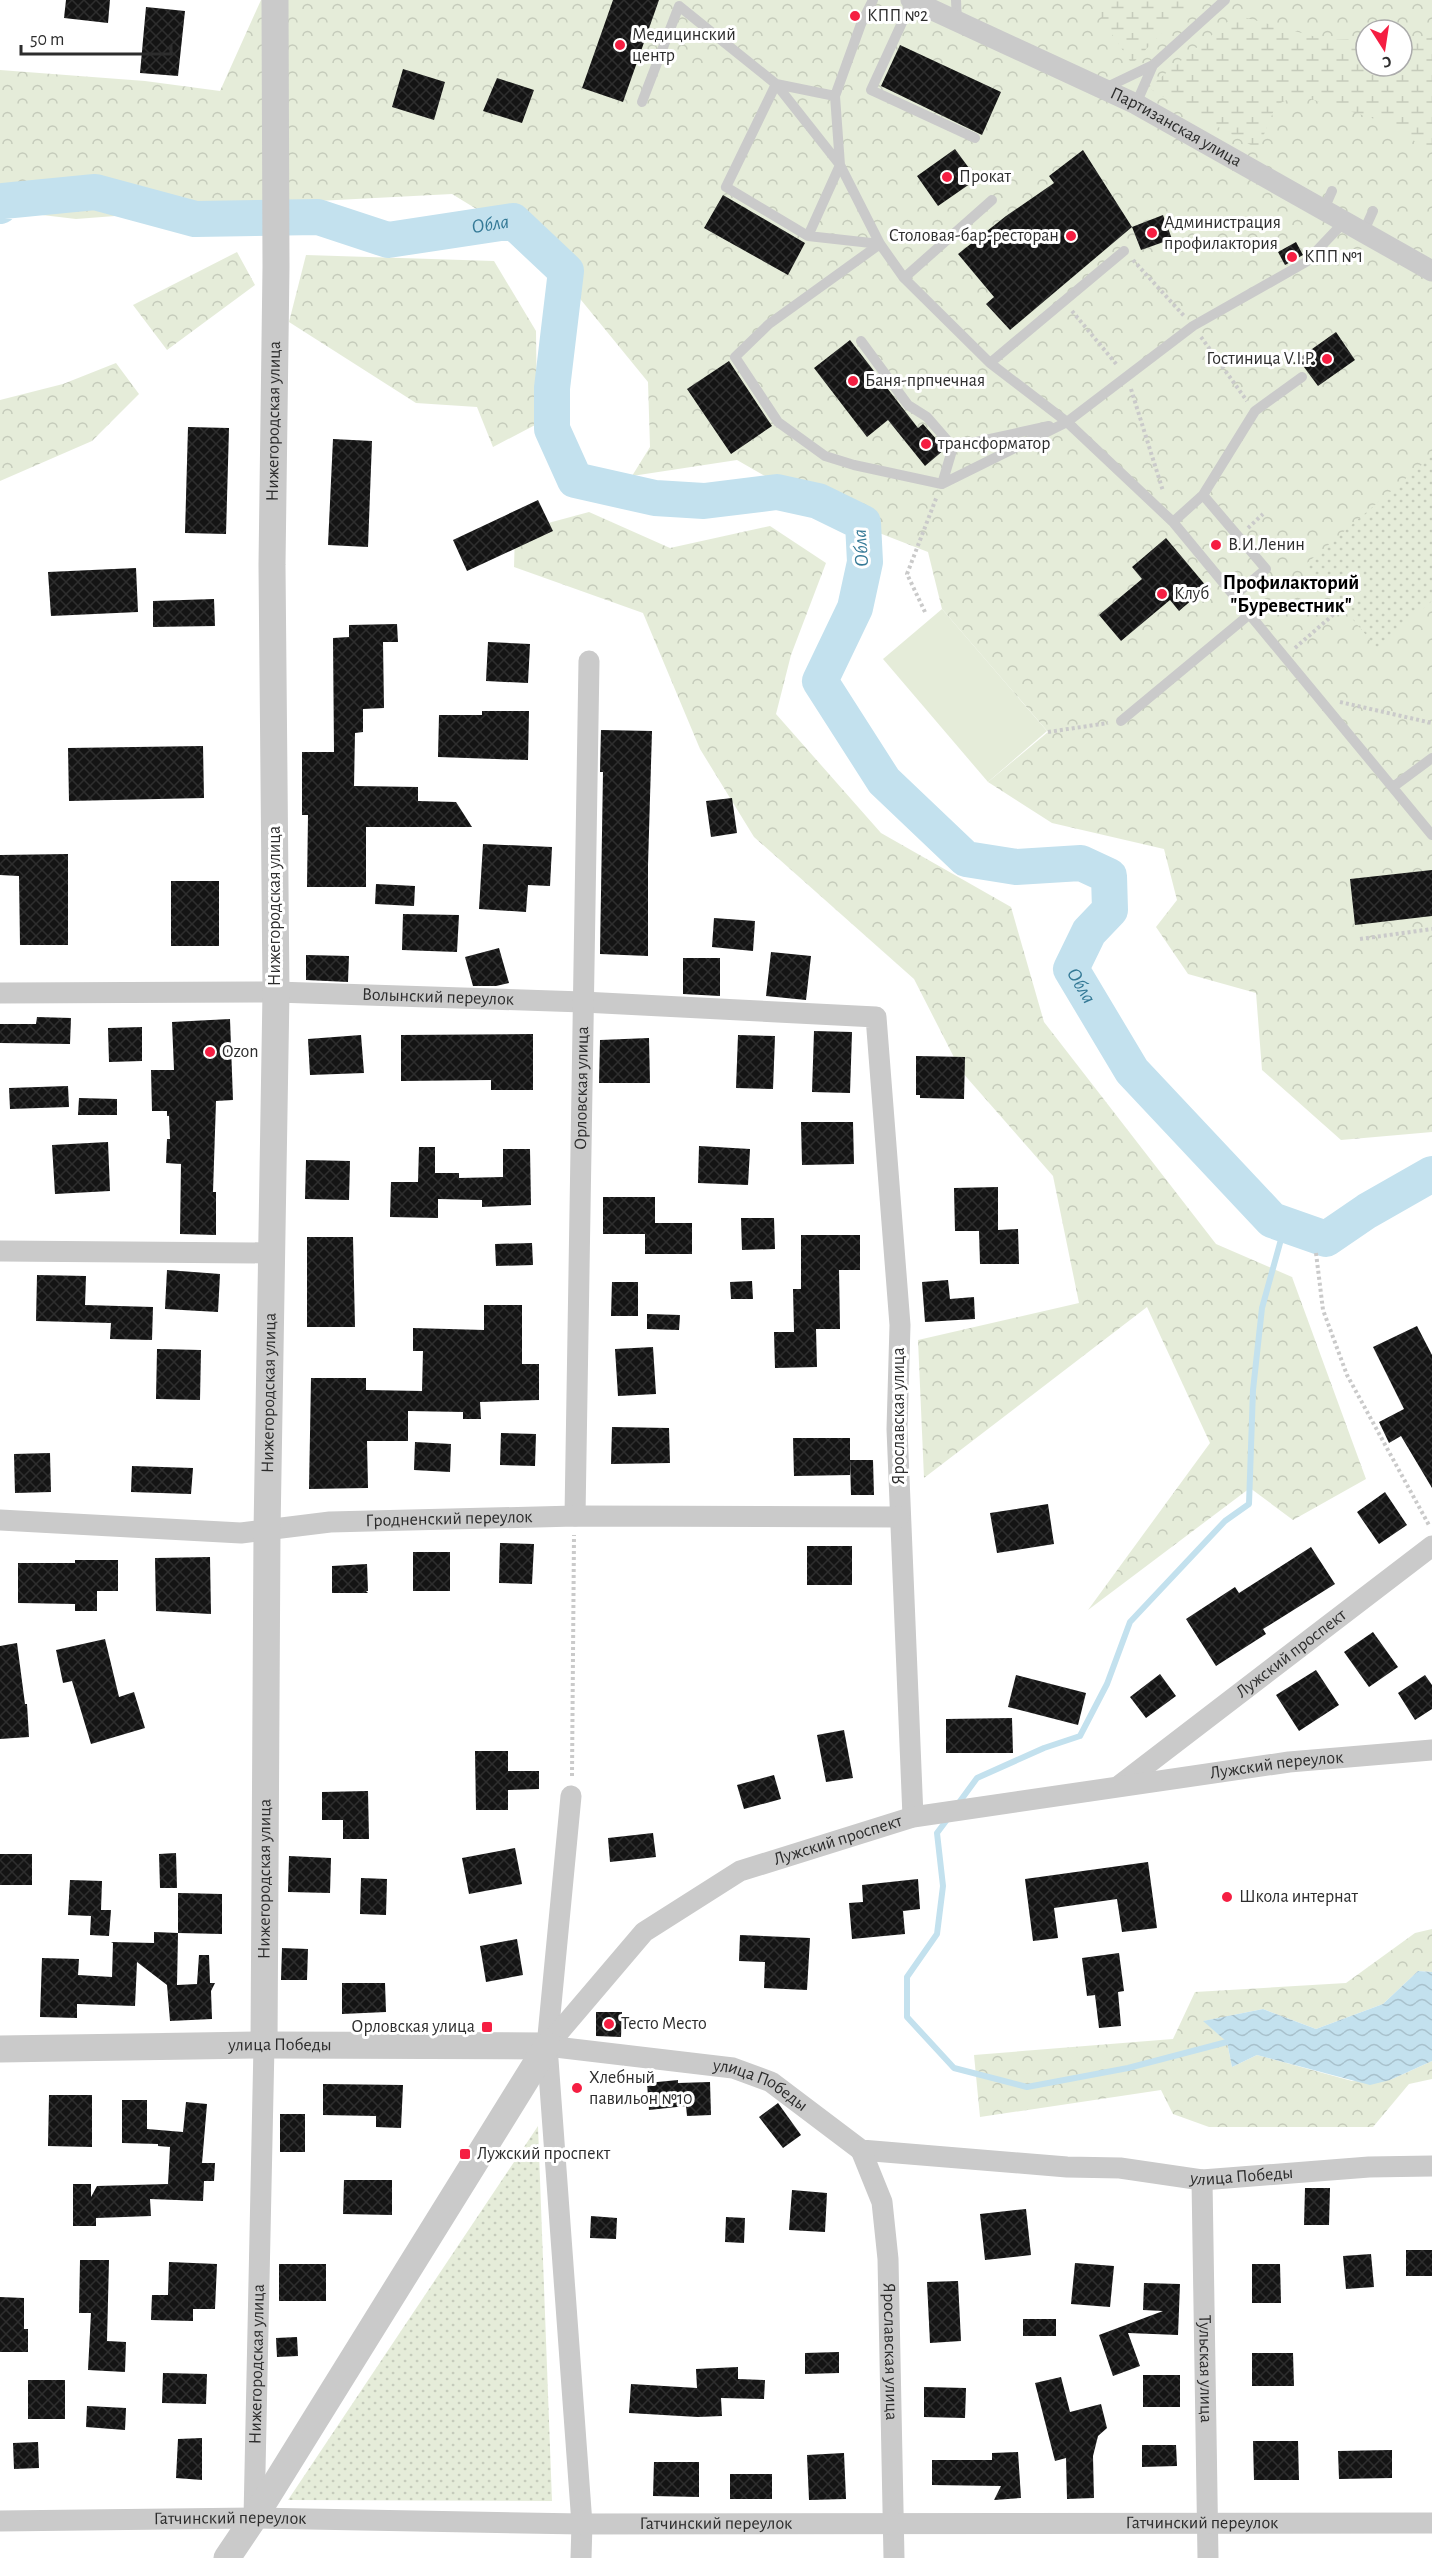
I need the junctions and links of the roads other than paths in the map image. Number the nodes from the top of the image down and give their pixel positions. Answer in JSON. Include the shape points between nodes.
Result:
{"nodes":[{"id":1,"x":275,"y":0,"type":"edge"},
{"id":2,"x":873,"y":0,"type":"edge"},
{"id":3,"x":911,"y":0,"type":"edge"},
{"id":4,"x":1225,"y":0,"type":"edge"},
{"id":5,"x":956,"y":10,"type":"edge"},
{"id":6,"x":1153,"y":65,"type":"junction"},
{"id":7,"x":776,"y":84,"type":"junction"},
{"id":8,"x":1103,"y":89,"type":"junction"},
{"id":9,"x":835,"y":96,"type":"junction"},
{"id":10,"x":642,"y":102,"type":"dead end"},
{"id":11,"x":1136,"y":104,"type":"junction"},
{"id":12,"x":975,"y":138,"type":"dead end"},
{"id":13,"x":840,"y":165,"type":"junction"},
{"id":14,"x":992,"y":200,"type":"dead end"},
{"id":15,"x":1373,"y":211,"type":"dead end"},
{"id":16,"x":1344,"y":222,"type":"junction"},
{"id":17,"x":1362,"y":233,"type":"junction"},
{"id":18,"x":808,"y":236,"type":"junction"},
{"id":19,"x":880,"y":244,"type":"junction"},
{"id":20,"x":1124,"y":251,"type":"road end"},
{"id":21,"x":1432,"y":271,"type":"edge"},
{"id":22,"x":904,"y":278,"type":"junction"},
{"id":23,"x":861,"y":341,"type":"dead end"},
{"id":24,"x":990,"y":363,"type":"junction"},
{"id":25,"x":1302,"y":377,"type":"dead end"},
{"id":26,"x":1067,"y":422,"type":"junction"},
{"id":27,"x":953,"y":447,"type":"junction"},
{"id":28,"x":942,"y":484,"type":"junction"},
{"id":29,"x":1203,"y":495,"type":"junction"},
{"id":30,"x":1173,"y":522,"type":"junction"},
{"id":31,"x":1235,"y":595,"type":"junction"},
{"id":32,"x":1250,"y":614,"type":"junction"},
{"id":33,"x":588,"y":661,"type":"dead end"},
{"id":34,"x":1121,"y":721,"type":"road end"},
{"id":35,"x":1432,"y":758,"type":"edge"},
{"id":36,"x":1393,"y":787,"type":"junction"},
{"id":37,"x":1432,"y":835,"type":"edge"},
{"id":38,"x":276,"y":992,"type":"junction"},
{"id":39,"x":0,"y":993,"type":"edge"},
{"id":40,"x":583,"y":1002,"type":"junction"},
{"id":41,"x":876,"y":1017,"type":"joint"},
{"id":42,"x":0,"y":1251,"type":"edge"},
{"id":43,"x":273,"y":1253,"type":"junction"},
{"id":44,"x":575,"y":1516,"type":"junction"},
{"id":45,"x":899,"y":1517,"type":"junction"},
{"id":46,"x":0,"y":1520,"type":"edge"},
{"id":47,"x":267,"y":1532,"type":"junction"},
{"id":48,"x":1432,"y":1546,"type":"edge"},
{"id":49,"x":1432,"y":1750,"type":"edge"},
{"id":50,"x":1120,"y":1786,"type":"junction"},
{"id":51,"x":571,"y":1796,"type":"road end"},
{"id":52,"x":913,"y":1817,"type":"junction"},
{"id":53,"x":264,"y":2045,"type":"junction"},
{"id":54,"x":546,"y":2046,"type":"junction"},
{"id":55,"x":0,"y":2049,"type":"edge"},
{"id":56,"x":861,"y":2150,"type":"junction"},
{"id":57,"x":1432,"y":2166,"type":"edge"},
{"id":58,"x":1202,"y":2180,"type":"junction"},
{"id":59,"x":254,"y":2518,"type":"junction"},
{"id":60,"x":0,"y":2521,"type":"edge"},
{"id":61,"x":894,"y":2522,"type":"junction"},
{"id":62,"x":1432,"y":2523,"type":"edge"},
{"id":63,"x":582,"y":2524,"type":"junction"},
{"id":64,"x":1208,"y":2524,"type":"junction"},
{"id":65,"x":227,"y":2558,"type":"edge"},
{"id":66,"x":581,"y":2558,"type":"edge"},
{"id":67,"x":894,"y":2558,"type":"edge"},
{"id":68,"x":1208,"y":2558,"type":"edge"}],
"edges":[{"from":1,"to":38,"type":"street","name":"Нижегородская улица","via":[[272,565]]},
{"from":2,"to":9,"type":"lane"},
{"from":3,"to":5,"type":"street","name":"Партизанская улица"},
{"from":3,"to":12,"type":"lane","via":[[871,90]]},
{"from":4,"to":6,"type":"lane"},
{"from":5,"to":8,"type":"street","name":"Партизанская улица"},
{"from":6,"to":8,"type":"lane"},
{"from":6,"to":11,"type":"lane"},
{"from":7,"to":9,"type":"lane"},
{"from":7,"to":10,"type":"lane","via":[[679,6]]},
{"from":7,"to":13,"type":"lane"},
{"from":7,"to":18,"type":"lane","via":[[726,187]]},
{"from":8,"to":11,"type":"street","name":"Партизанская улица"},
{"from":9,"to":13,"type":"lane"},
{"from":11,"to":16,"type":"street","name":"Партизанская улица","via":[[1328,200]]},
{"from":13,"to":18,"type":"lane"},
{"from":13,"to":19,"type":"lane"},
{"from":14,"to":22,"type":"lane"},
{"from":15,"to":17,"type":"lane"},
{"from":16,"to":17,"type":"street","name":"Партизанская улица"},
{"from":16,"to":26,"type":"lane","via":[[1306,262],[1193,326]]},
{"from":17,"to":21,"type":"street","name":"Партизанская улица"},
{"from":18,"to":19,"type":"lane"},
{"from":19,"to":22,"type":"lane"},
{"from":19,"to":28,"type":"lane","via":[[769,324],[735,357],[778,422],[825,456]]},
{"from":20,"to":24,"type":"lane"},
{"from":22,"to":24,"type":"lane"},
{"from":23,"to":27,"type":"lane","via":[[908,405],[927,417]]},
{"from":24,"to":26,"type":"lane"},
{"from":25,"to":29,"type":"lane","via":[[1255,411]]},
{"from":26,"to":27,"type":"lane"},
{"from":26,"to":28,"type":"lane"},
{"from":26,"to":30,"type":"lane"},
{"from":27,"to":28,"type":"lane"},
{"from":29,"to":30,"type":"lane"},
{"from":29,"to":31,"type":"lane","via":[[1266,569]]},
{"from":30,"to":31,"type":"lane"},
{"from":31,"to":32,"type":"lane"},
{"from":32,"to":34,"type":"lane"},
{"from":32,"to":36,"type":"lane"},
{"from":33,"to":40,"type":"street","name":"Орловская улица"},
{"from":35,"to":36,"type":"lane"},
{"from":36,"to":37,"type":"lane"},
{"from":38,"to":39,"type":"street","name":"Волынский переулок"},
{"from":38,"to":40,"type":"street","name":"Волынский переулок"},
{"from":38,"to":43,"type":"street","name":"Нижегородская улица"},
{"from":40,"to":41,"type":"street","name":"Волынский переулок"},
{"from":40,"to":44,"type":"street","name":"Орловская улица"},
{"from":41,"to":45,"type":"street","name":"Ярославская улица","via":[[900,1325]]},
{"from":42,"to":43,"type":"street"},
{"from":43,"to":47,"type":"street","name":"Нижегородская улица"},
{"from":44,"to":45,"type":"street","name":"Гродненский переулок"},
{"from":44,"to":47,"type":"street","name":"Гродненский переулок","via":[[330,1522]]},
{"from":45,"to":52,"type":"street","name":"Ярославская улица"},
{"from":46,"to":47,"type":"street","name":"Гродненский переулок"},
{"from":47,"to":53,"type":"street","name":"Нижегородская улица"},
{"from":48,"to":50,"type":"street","name":"Лужский проспект"},
{"from":49,"to":50,"type":"street","name":"Лужский переулок","via":[[1289,1762]]},
{"from":50,"to":52,"type":"street","name":"Лужский проспект"},
{"from":51,"to":54,"type":"street"},
{"from":52,"to":54,"type":"street","name":"Лужский проспект","via":[[740,1871],[644,1932]]},
{"from":53,"to":54,"type":"street","name":"улица Победы"},
{"from":53,"to":55,"type":"street","name":"улица Победы"},
{"from":53,"to":59,"type":"street","name":"Нижегородская улица"},
{"from":54,"to":56,"type":"street","name":"улица Победы","via":[[733,2068],[771,2082]]},
{"from":54,"to":59,"type":"street","name":"Лужский проспект"},
{"from":54,"to":63,"type":"street"},
{"from":56,"to":58,"type":"street","name":"улица Победы","via":[[1120,2168]]},
{"from":56,"to":61,"type":"street","name":"Ярославская улица","via":[[882,2202],[888,2259]]},
{"from":57,"to":58,"type":"street","name":"улица Победы"},
{"from":58,"to":64,"type":"street","name":"Тульская улица"},
{"from":59,"to":60,"type":"street","name":"Гатчинский переулок"},
{"from":59,"to":63,"type":"street","name":"Гатчинский переулок"},
{"from":59,"to":65,"type":"street","name":"Лужский проспект"},
{"from":61,"to":63,"type":"street","name":"Гатчинский переулок"},
{"from":61,"to":64,"type":"street","name":"Гатчинский переулок"},
{"from":61,"to":67,"type":"street","name":"Ярославская улица"},
{"from":62,"to":64,"type":"street","name":"Гатчинский переулок"},
{"from":63,"to":66,"type":"street"},
{"from":64,"to":68,"type":"street","name":"Тульская улица"}]}
